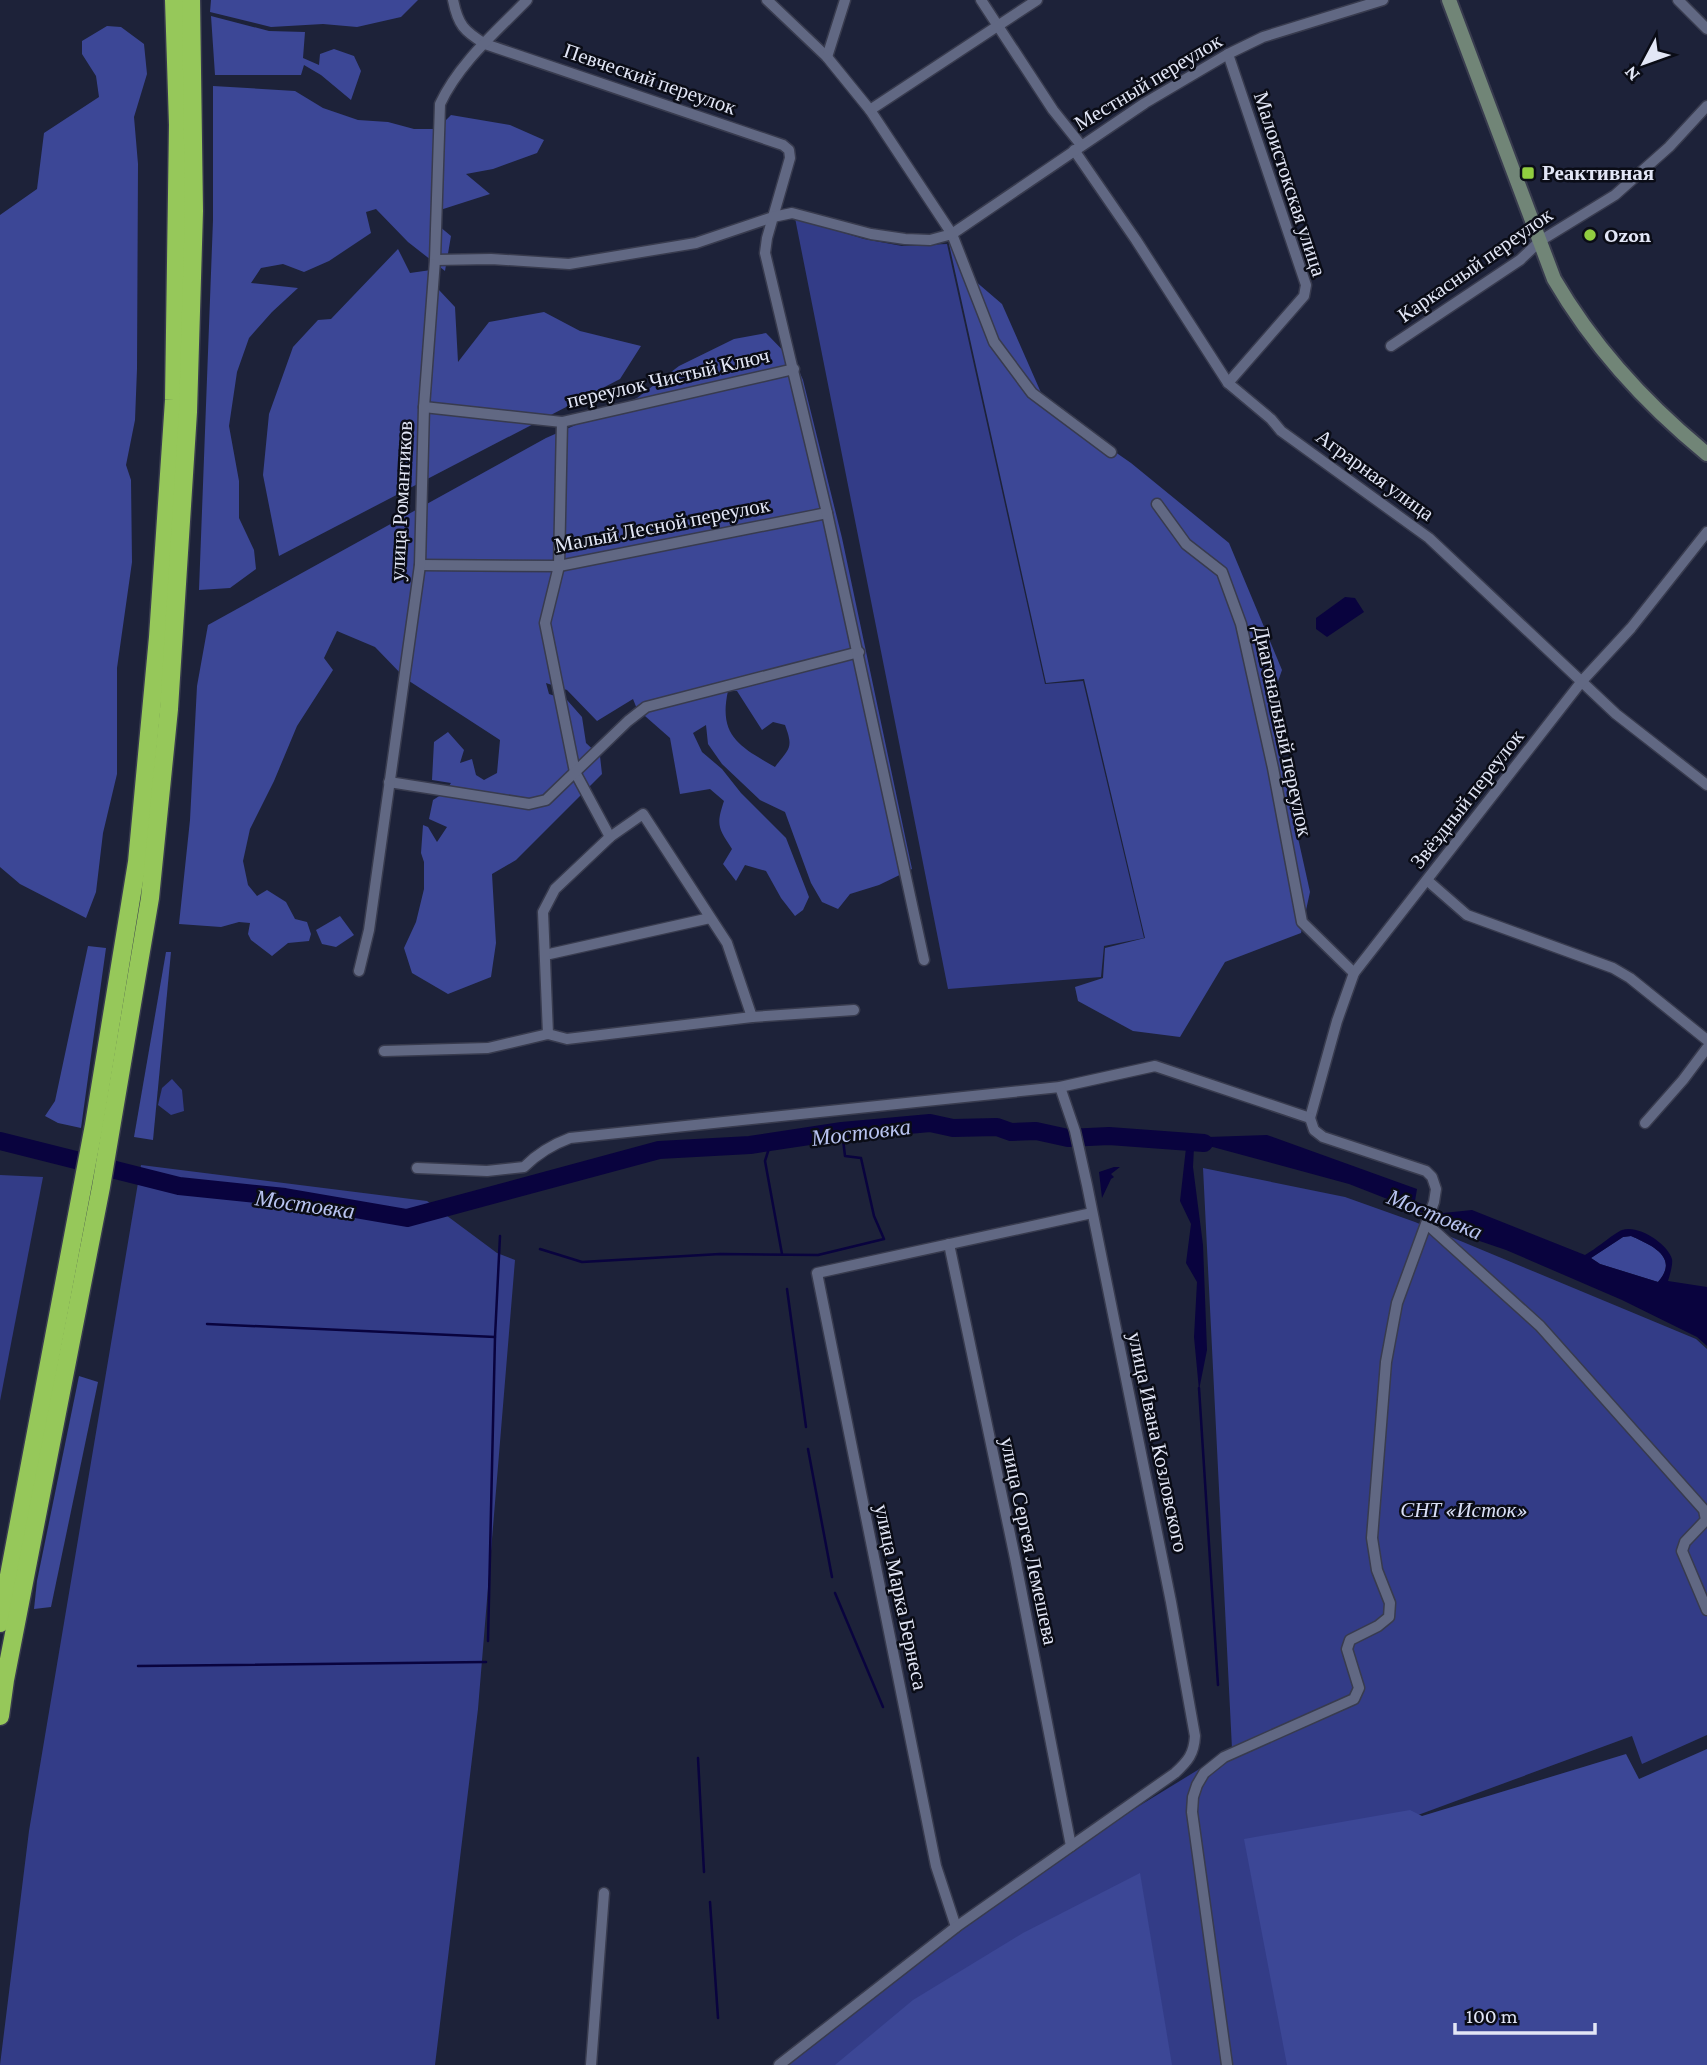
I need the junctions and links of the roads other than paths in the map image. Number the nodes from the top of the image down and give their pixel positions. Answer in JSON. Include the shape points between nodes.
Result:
{"nodes":[{"id":1,"x":174,"y":0,"type":"edge"},
{"id":2,"x":191,"y":0,"type":"edge"},
{"id":3,"x":453,"y":0,"type":"edge"},
{"id":4,"x":527,"y":0,"type":"edge"},
{"id":5,"x":767,"y":0,"type":"edge"},
{"id":6,"x":845,"y":0,"type":"edge"},
{"id":7,"x":981,"y":0,"type":"edge"},
{"id":8,"x":1037,"y":0,"type":"edge"},
{"id":9,"x":1383,"y":0,"type":"edge"},
{"id":10,"x":1449,"y":0,"type":"edge"},
{"id":11,"x":1678,"y":0,"type":"edge"},
{"id":12,"x":999,"y":26,"type":"junction"},
{"id":13,"x":1707,"y":29,"type":"edge"},
{"id":14,"x":485,"y":44,"type":"junction"},
{"id":15,"x":1228,"y":54,"type":"junction"},
{"id":16,"x":827,"y":57,"type":"junction"},
{"id":17,"x":1707,"y":106,"type":"edge"},
{"id":18,"x":870,"y":110,"type":"junction"},
{"id":19,"x":1077,"y":148,"type":"junction"},
{"id":20,"x":773,"y":217,"type":"junction"},
{"id":21,"x":952,"y":234,"type":"junction"},
{"id":22,"x":1540,"y":242,"type":"junction"},
{"id":23,"x":436,"y":260,"type":"junction"},
{"id":24,"x":1391,"y":346,"type":"dead end"},
{"id":25,"x":794,"y":369,"type":"junction"},
{"id":26,"x":1228,"y":383,"type":"junction"},
{"id":27,"x":424,"y":407,"type":"junction"},
{"id":28,"x":562,"y":422,"type":"junction"},
{"id":29,"x":1111,"y":452,"type":"dead end"},
{"id":30,"x":1707,"y":454,"type":"edge"},
{"id":31,"x":1157,"y":504,"type":"dead end"},
{"id":32,"x":827,"y":513,"type":"junction"},
{"id":33,"x":1707,"y":532,"type":"edge"},
{"id":34,"x":420,"y":565,"type":"junction"},
{"id":35,"x":559,"y":566,"type":"junction"},
{"id":36,"x":859,"y":652,"type":"junction"},
{"id":37,"x":1583,"y":681,"type":"junction"},
{"id":38,"x":575,"y":772,"type":"junction"},
{"id":39,"x":388,"y":782,"type":"junction"},
{"id":40,"x":1707,"y":785,"type":"edge"},
{"id":41,"x":610,"y":837,"type":"junction"},
{"id":42,"x":1428,"y":881,"type":"junction"},
{"id":43,"x":710,"y":918,"type":"junction"},
{"id":44,"x":545,"y":955,"type":"junction"},
{"id":45,"x":924,"y":960,"type":"dead end"},
{"id":46,"x":359,"y":971,"type":"dead end"},
{"id":47,"x":1354,"y":974,"type":"junction"},
{"id":48,"x":854,"y":1010,"type":"dead end"},
{"id":49,"x":752,"y":1017,"type":"junction"},
{"id":50,"x":548,"y":1034,"type":"junction"},
{"id":51,"x":1707,"y":1040,"type":"edge"},
{"id":52,"x":1707,"y":1048,"type":"edge"},
{"id":53,"x":384,"y":1051,"type":"dead end"},
{"id":54,"x":1059,"y":1087,"type":"junction"},
{"id":55,"x":1310,"y":1118,"type":"junction"},
{"id":56,"x":1645,"y":1123,"type":"dead end"},
{"id":57,"x":102,"y":1127,"type":"junction"},
{"id":58,"x":417,"y":1168,"type":"dead end"},
{"id":59,"x":1092,"y":1213,"type":"junction"},
{"id":60,"x":1428,"y":1221,"type":"junction"},
{"id":61,"x":949,"y":1244,"type":"junction"},
{"id":62,"x":1707,"y":1610,"type":"edge"},
{"id":63,"x":0,"y":1623,"type":"edge"},
{"id":64,"x":0,"y":1716,"type":"edge"},
{"id":65,"x":1071,"y":1846,"type":"junction"},
{"id":66,"x":604,"y":1893,"type":"dead end"},
{"id":67,"x":956,"y":1927,"type":"junction"},
{"id":68,"x":591,"y":2065,"type":"edge"},
{"id":69,"x":779,"y":2065,"type":"edge"},
{"id":70,"x":1227,"y":2065,"type":"edge"}],
"edges":[{"from":1,"to":57,"type":"highway","via":[[178,125],[174,400],[137,862]]},
{"from":2,"to":57,"type":"highway","via":[[193,291],[169,709],[150,898]]},
{"from":3,"to":14,"type":"street","name":"Певческий переулок","via":[[465,32]]},
{"from":4,"to":14,"type":"street","name":"улица Романтиков"},
{"from":5,"to":16,"type":"street"},
{"from":6,"to":16,"type":"street"},
{"from":7,"to":12,"type":"street","name":"Аграрная улица"},
{"from":8,"to":12,"type":"street"},
{"from":9,"to":15,"type":"street","name":"Местный переулок","via":[[1263,37]]},
{"from":10,"to":22,"type":"main road"},
{"from":11,"to":13,"type":"street"},
{"from":12,"to":18,"type":"street"},
{"from":12,"to":19,"type":"street","name":"Аграрная улица"},
{"from":14,"to":20,"type":"street","name":"Певческий переулок","via":[[783,145],[790,158]]},
{"from":14,"to":23,"type":"street","name":"улица Романтиков","via":[[449,83],[440,104]]},
{"from":15,"to":19,"type":"street","name":"Местный переулок"},
{"from":15,"to":26,"type":"street","name":"Малоистокская улица","via":[[1306,285],[1304,296]]},
{"from":16,"to":18,"type":"street"},
{"from":17,"to":22,"type":"street","name":"Каркасный переулок","via":[[1615,195]]},
{"from":18,"to":21,"type":"street"},
{"from":19,"to":21,"type":"street","name":"Местный переулок"},
{"from":19,"to":26,"type":"street","name":"Аграрная улица"},
{"from":20,"to":21,"type":"street","via":[[792,213],[905,239],[930,240]]},
{"from":20,"to":23,"type":"street","via":[[696,243],[569,264]]},
{"from":20,"to":25,"type":"street","name":"Певческий переулок","via":[[765,253]]},
{"from":21,"to":29,"type":"street","via":[[1001,352],[1032,393]]},
{"from":22,"to":24,"type":"street","name":"Каркасный переулок"},
{"from":22,"to":30,"type":"main road","via":[[1574,314],[1674,427]]},
{"from":23,"to":27,"type":"street","name":"улица Романтиков"},
{"from":25,"to":28,"type":"street","name":"переулок Чистый Ключ"},
{"from":25,"to":32,"type":"street","name":"Певческий переулок"},
{"from":26,"to":37,"type":"street","name":"Аграрная улица","via":[[1281,431],[1429,538]]},
{"from":27,"to":28,"type":"street","name":"переулок Чистый Ключ"},
{"from":27,"to":34,"type":"street","name":"улица Романтиков"},
{"from":28,"to":35,"type":"street"},
{"from":31,"to":47,"type":"street","name":"Диагональный переулок","via":[[1186,544],[1222,572],[1247,648],[1302,922]]},
{"from":32,"to":35,"type":"street","name":"Малый Лесной переулок"},
{"from":32,"to":36,"type":"street","name":"Певческий переулок"},
{"from":33,"to":37,"type":"street","name":"Звёздный переулок"},
{"from":34,"to":35,"type":"street","name":"Малый Лесной переулок"},
{"from":34,"to":39,"type":"street","name":"улица Романтиков"},
{"from":35,"to":38,"type":"street","via":[[545,623]]},
{"from":36,"to":38,"type":"street","via":[[646,707]]},
{"from":36,"to":45,"type":"street","name":"Певческий переулок"},
{"from":37,"to":40,"type":"street","name":"Аграрная улица","via":[[1616,714]]},
{"from":37,"to":42,"type":"street","name":"Звёздный переулок"},
{"from":38,"to":39,"type":"street","via":[[547,800],[529,804]]},
{"from":38,"to":41,"type":"street"},
{"from":39,"to":46,"type":"street","name":"улица Романтиков","via":[[369,930]]},
{"from":41,"to":43,"type":"street","via":[[643,814]]},
{"from":41,"to":44,"type":"street","via":[[555,889],[543,912]]},
{"from":42,"to":47,"type":"street","name":"Звёздный переулок"},
{"from":42,"to":51,"type":"street","via":[[1467,915],[1614,968]]},
{"from":43,"to":44,"type":"street"},
{"from":43,"to":49,"type":"street","via":[[727,943]]},
{"from":44,"to":50,"type":"street"},
{"from":47,"to":55,"type":"street","name":"Звёздный переулок"},
{"from":48,"to":49,"type":"street"},
{"from":49,"to":50,"type":"street","via":[[567,1040]]},
{"from":50,"to":53,"type":"street","via":[[488,1048]]},
{"from":52,"to":56,"type":"street"},
{"from":54,"to":55,"type":"street","via":[[1155,1066]]},
{"from":54,"to":58,"type":"street","via":[[570,1138],[552,1145],[524,1167],[487,1171]]},
{"from":54,"to":59,"type":"street","name":"улица Ивана Козловского","via":[[1078,1143]]},
{"from":55,"to":60,"type":"street","via":[[1323,1137],[1426,1171],[1436,1189]]},
{"from":57,"to":63,"type":"highway","via":[[84,1180]]},
{"from":57,"to":64,"type":"highway","via":[[101,1187]]},
{"from":59,"to":61,"type":"street"},
{"from":59,"to":65,"type":"street","name":"улица Ивана Козловского","via":[[1195,1736],[1194,1750],[1175,1773]]},
{"from":60,"to":62,"type":"street","via":[[1540,1326],[1704,1510],[1706,1520],[1682,1551]]},
{"from":60,"to":70,"type":"street","via":[[1397,1303],[1386,1362],[1372,1538],[1377,1570],[1390,1603],[1389,1617],[1350,1640],[1347,1649],[1358,1694],[1346,1704],[1224,1757],[1204,1773],[1193,1797]]},
{"from":61,"to":65,"type":"street","name":"улица Сергея Лемешева"},
{"from":61,"to":67,"type":"street","name":"улица Марка Бернеса","via":[[817,1273],[936,1866]]},
{"from":65,"to":67,"type":"street"},
{"from":66,"to":68,"type":"street"},
{"from":67,"to":69,"type":"street"}]}
